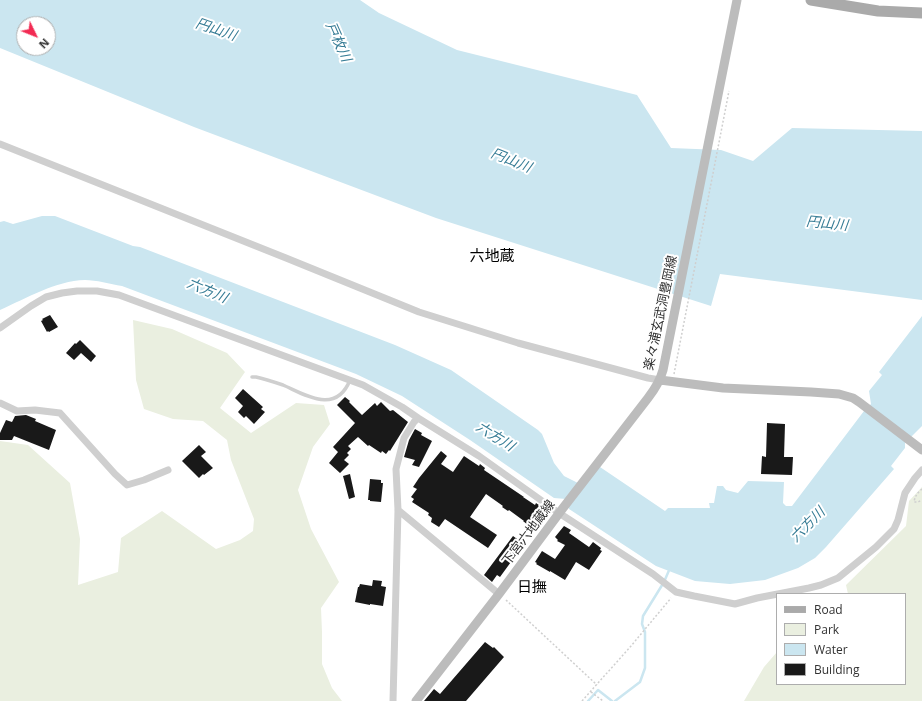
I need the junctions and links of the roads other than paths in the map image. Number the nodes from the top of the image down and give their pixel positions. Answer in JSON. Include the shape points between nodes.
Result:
{"nodes":[{"id":1,"x":737,"y":0,"type":"edge"},
{"id":2,"x":811,"y":0,"type":"edge"},
{"id":3,"x":922,"y":14,"type":"edge"},
{"id":4,"x":0,"y":144,"type":"edge"},
{"id":5,"x":0,"y":328,"type":"edge"},
{"id":6,"x":661,"y":375,"type":"junction"},
{"id":7,"x":252,"y":377,"type":"dead end"},
{"id":8,"x":350,"y":380,"type":"junction"},
{"id":9,"x":0,"y":404,"type":"edge"},
{"id":10,"x":418,"y":418,"type":"junction"},
{"id":11,"x":922,"y":450,"type":"edge"},
{"id":12,"x":168,"y":470,"type":"dead end"},
{"id":13,"x":922,"y":470,"type":"edge"},
{"id":14,"x":398,"y":510,"type":"junction"},
{"id":15,"x":561,"y":511,"type":"junction"},
{"id":16,"x":783,"y":593,"type":"edge"},
{"id":17,"x":499,"y":594,"type":"junction"},
{"id":18,"x":776,"y":594,"type":"edge"},
{"id":19,"x":393,"y":701,"type":"edge"},
{"id":20,"x":416,"y":701,"type":"edge"}],
"edges":[{"from":1,"to":6,"type":"main road","name":"楽々浦玄武洞豊岡線"},
{"from":2,"to":3,"type":"main road","via":[[878,11]]},
{"from":4,"to":6,"type":"street","via":[[419,312],[518,343],[648,378]]},
{"from":5,"to":8,"type":"street","via":[[46,297],[78,291],[97,291],[119,295]]},
{"from":6,"to":11,"type":"main road","name":"楽々浦玄武洞豊岡線","via":[[723,388],[839,394],[853,398]]},
{"from":6,"to":15,"type":"main road","name":"下宮六地蔵線","via":[[654,390]]},
{"from":7,"to":8,"type":"lane","via":[[282,385],[317,400],[330,400],[336,397],[344,392]]},
{"from":8,"to":10,"type":"street"},
{"from":9,"to":12,"type":"street","via":[[17,411],[60,412],[127,485]]},
{"from":10,"to":14,"type":"street","via":[[401,446],[396,469]]},
{"from":10,"to":15,"type":"street"},
{"from":13,"to":16,"type":"street","via":[[906,493],[894,529],[876,547],[838,578],[821,585]]},
{"from":14,"to":17,"type":"street"},
{"from":14,"to":19,"type":"street"},
{"from":15,"to":17,"type":"main road","name":"下宮六地蔵線"},
{"from":15,"to":18,"type":"street","via":[[676,592],[734,604]]},
{"from":17,"to":20,"type":"main road","name":"下宮六地蔵線"}]}
